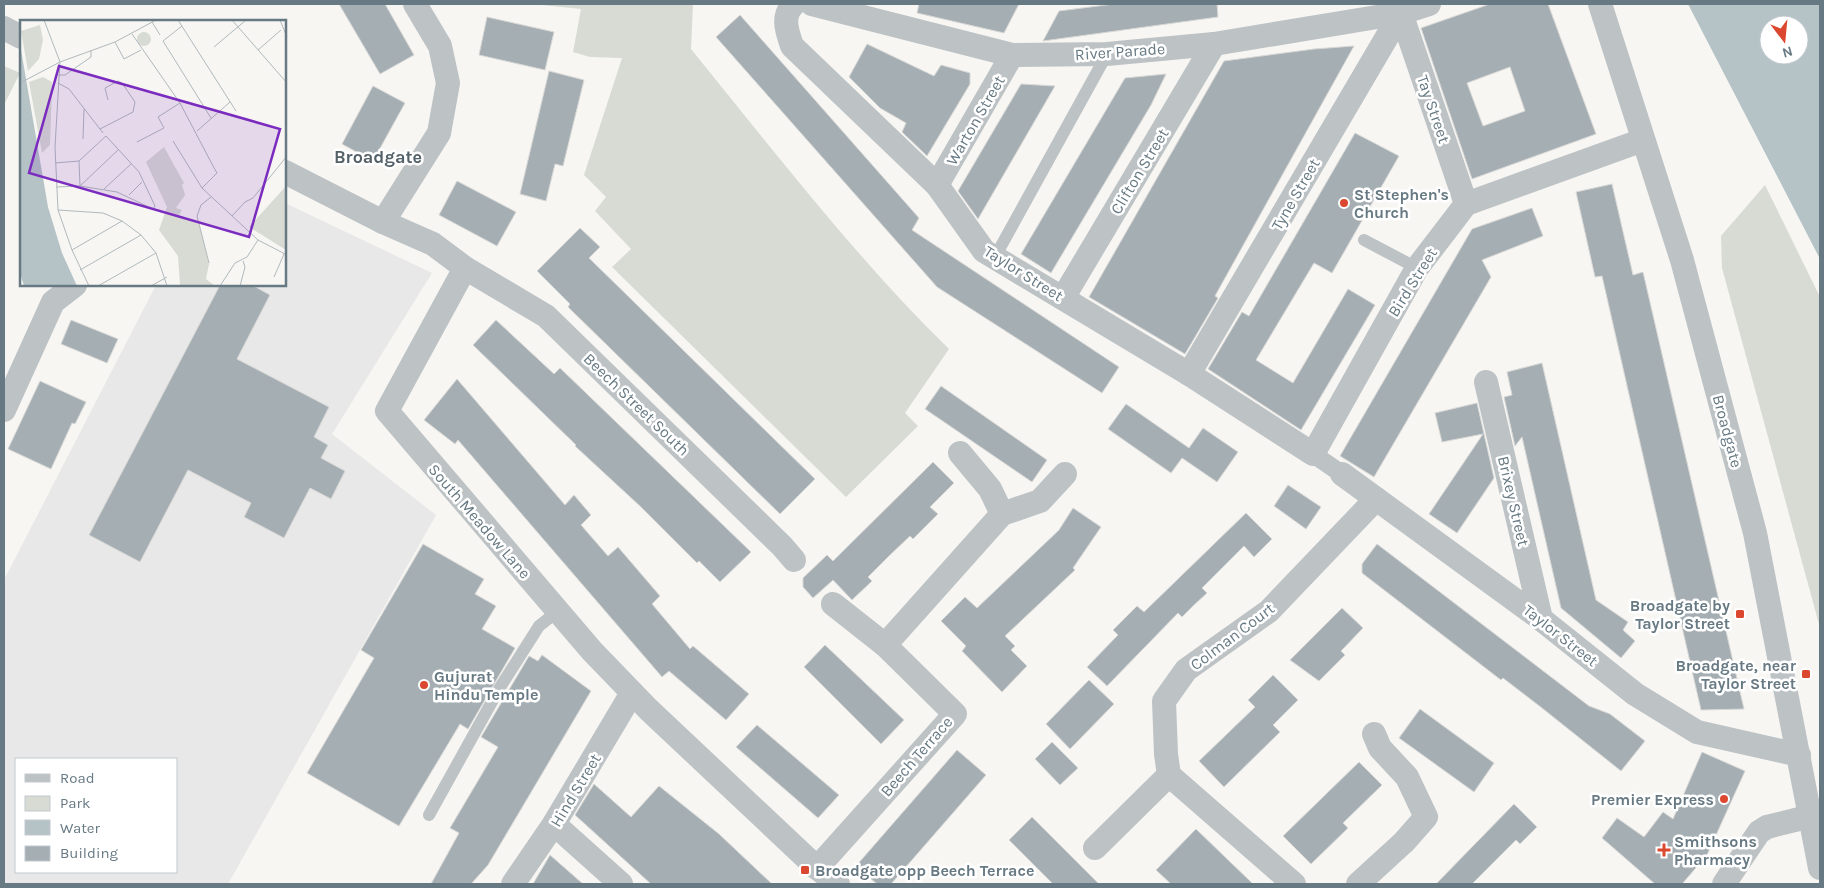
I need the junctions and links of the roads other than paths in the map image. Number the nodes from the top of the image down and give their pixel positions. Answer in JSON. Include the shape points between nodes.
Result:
{"nodes":[{"id":1,"x":415,"y":4,"type":"edge"},
{"id":2,"x":794,"y":4,"type":"edge"},
{"id":3,"x":812,"y":4,"type":"edge"},
{"id":4,"x":1429,"y":4,"type":"edge"},
{"id":5,"x":1600,"y":4,"type":"edge"},
{"id":6,"x":1401,"y":13,"type":"junction"},
{"id":7,"x":4,"y":28,"type":"edge"},
{"id":8,"x":20,"y":36,"type":"edge"},
{"id":9,"x":1214,"y":44,"type":"junction"},
{"id":10,"x":1107,"y":54,"type":"junction"},
{"id":11,"x":1012,"y":55,"type":"junction"},
{"id":12,"x":1643,"y":140,"type":"junction"},
{"id":13,"x":286,"y":173,"type":"edge"},
{"id":14,"x":937,"y":185,"type":"junction"},
{"id":15,"x":1466,"y":204,"type":"junction"},
{"id":16,"x":383,"y":222,"type":"junction"},
{"id":17,"x":1364,"y":240,"type":"dead end"},
{"id":18,"x":995,"y":257,"type":"junction"},
{"id":19,"x":465,"y":268,"type":"junction"},
{"id":20,"x":1417,"y":268,"type":"junction"},
{"id":21,"x":74,"y":286,"type":"edge"},
{"id":22,"x":1063,"y":298,"type":"junction"},
{"id":23,"x":1190,"y":374,"type":"junction"},
{"id":24,"x":1486,"y":382,"type":"dead end"},
{"id":25,"x":4,"y":410,"type":"edge"},
{"id":26,"x":960,"y":453,"type":"dead end"},
{"id":27,"x":1313,"y":454,"type":"junction"},
{"id":28,"x":1065,"y":474,"type":"dead end"},
{"id":29,"x":1342,"y":474,"type":"joint"},
{"id":30,"x":1376,"y":499,"type":"junction"},
{"id":31,"x":1002,"y":514,"type":"junction"},
{"id":32,"x":794,"y":560,"type":"dead end"},
{"id":33,"x":833,"y":604,"type":"dead end"},
{"id":34,"x":558,"y":611,"type":"junction"},
{"id":35,"x":1542,"y":618,"type":"junction"},
{"id":36,"x":885,"y":645,"type":"junction"},
{"id":37,"x":632,"y":693,"type":"junction"},
{"id":38,"x":1374,"y":734,"type":"dead end"},
{"id":39,"x":1799,"y":756,"type":"junction"},
{"id":40,"x":1170,"y":775,"type":"junction"},
{"id":41,"x":429,"y":816,"type":"dead end"},
{"id":42,"x":1810,"y":816,"type":"junction"},
{"id":43,"x":554,"y":824,"type":"junction"},
{"id":44,"x":1095,"y":848,"type":"dead end"},
{"id":45,"x":817,"y":868,"type":"junction"},
{"id":46,"x":1820,"y":868,"type":"edge"},
{"id":47,"x":513,"y":884,"type":"edge"},
{"id":48,"x":621,"y":884,"type":"edge"},
{"id":49,"x":838,"y":884,"type":"edge"},
{"id":50,"x":1294,"y":884,"type":"edge"},
{"id":51,"x":1358,"y":884,"type":"edge"},
{"id":52,"x":1724,"y":884,"type":"edge"}],
"edges":[{"from":1,"to":16,"type":"street","via":[[440,46],[448,83],[439,133]]},
{"from":2,"to":14,"type":"street","name":"Taylor Street","via":[[787,10],[786,27],[792,46]]},
{"from":3,"to":11,"type":"street","name":"River Parade"},
{"from":4,"to":6,"type":"street","name":"River Parade"},
{"from":5,"to":12,"type":"street","name":"Broadgate"},
{"from":6,"to":9,"type":"street","name":"River Parade"},
{"from":6,"to":15,"type":"street","name":"Tay Street"},
{"from":6,"to":23,"type":"street","name":"Tyne Street"},
{"from":7,"to":8,"type":"street"},
{"from":9,"to":10,"type":"street","name":"River Parade"},
{"from":9,"to":22,"type":"street","name":"Clifton Street"},
{"from":10,"to":11,"type":"street","name":"River Parade"},
{"from":10,"to":18,"type":"lane"},
{"from":11,"to":14,"type":"street","name":"Warton Street"},
{"from":12,"to":15,"type":"street"},
{"from":12,"to":39,"type":"street","name":"Broadgate","via":[[1682,260],[1755,533]]},
{"from":13,"to":16,"type":"street"},
{"from":14,"to":18,"type":"street","name":"Taylor Street","via":[[984,251]]},
{"from":15,"to":20,"type":"street","name":"Bird Street"},
{"from":16,"to":19,"type":"street","via":[[433,244]]},
{"from":17,"to":20,"type":"lane"},
{"from":18,"to":22,"type":"street","name":"Taylor Street"},
{"from":19,"to":32,"type":"street","name":"Beech Street South","via":[[546,316]]},
{"from":19,"to":34,"type":"street","name":"South Meadow Lane","via":[[387,411]]},
{"from":20,"to":27,"type":"street","name":"Bird Street"},
{"from":21,"to":25,"type":"street","via":[[53,302]]},
{"from":22,"to":23,"type":"street","name":"Taylor Street"},
{"from":23,"to":27,"type":"street","name":"Taylor Street"},
{"from":24,"to":35,"type":"street","name":"Brixey Street"},
{"from":26,"to":31,"type":"street","via":[[990,489]]},
{"from":27,"to":29,"type":"street"},
{"from":28,"to":31,"type":"street","via":[[1040,500]]},
{"from":29,"to":30,"type":"street","name":"Taylor Street"},
{"from":30,"to":35,"type":"street","name":"Taylor Street"},
{"from":30,"to":40,"type":"street","name":"Colman Court","via":[[1269,612],[1186,670],[1164,701]]},
{"from":31,"to":36,"type":"street"},
{"from":33,"to":36,"type":"street"},
{"from":34,"to":37,"type":"street","name":"South Meadow Lane"},
{"from":34,"to":41,"type":"lane","via":[[539,626],[498,689]]},
{"from":35,"to":39,"type":"street","name":"Taylor Street","via":[[1635,694],[1696,732]]},
{"from":36,"to":45,"type":"street","name":"Beech Terrace","via":[[955,714]]},
{"from":37,"to":43,"type":"street","name":"Hind Street"},
{"from":37,"to":45,"type":"street","name":"South Meadow Lane"},
{"from":38,"to":51,"type":"street","via":[[1380,748],[1407,777],[1426,817]]},
{"from":39,"to":42,"type":"street","name":"Broadgate"},
{"from":40,"to":44,"type":"street"},
{"from":40,"to":50,"type":"street"},
{"from":42,"to":46,"type":"street","name":"Broadgate"},
{"from":42,"to":52,"type":"street","via":[[1759,832]]},
{"from":43,"to":47,"type":"street","name":"Hind Street"},
{"from":43,"to":48,"type":"street"},
{"from":45,"to":49,"type":"street","name":"South Meadow Lane"}]}
